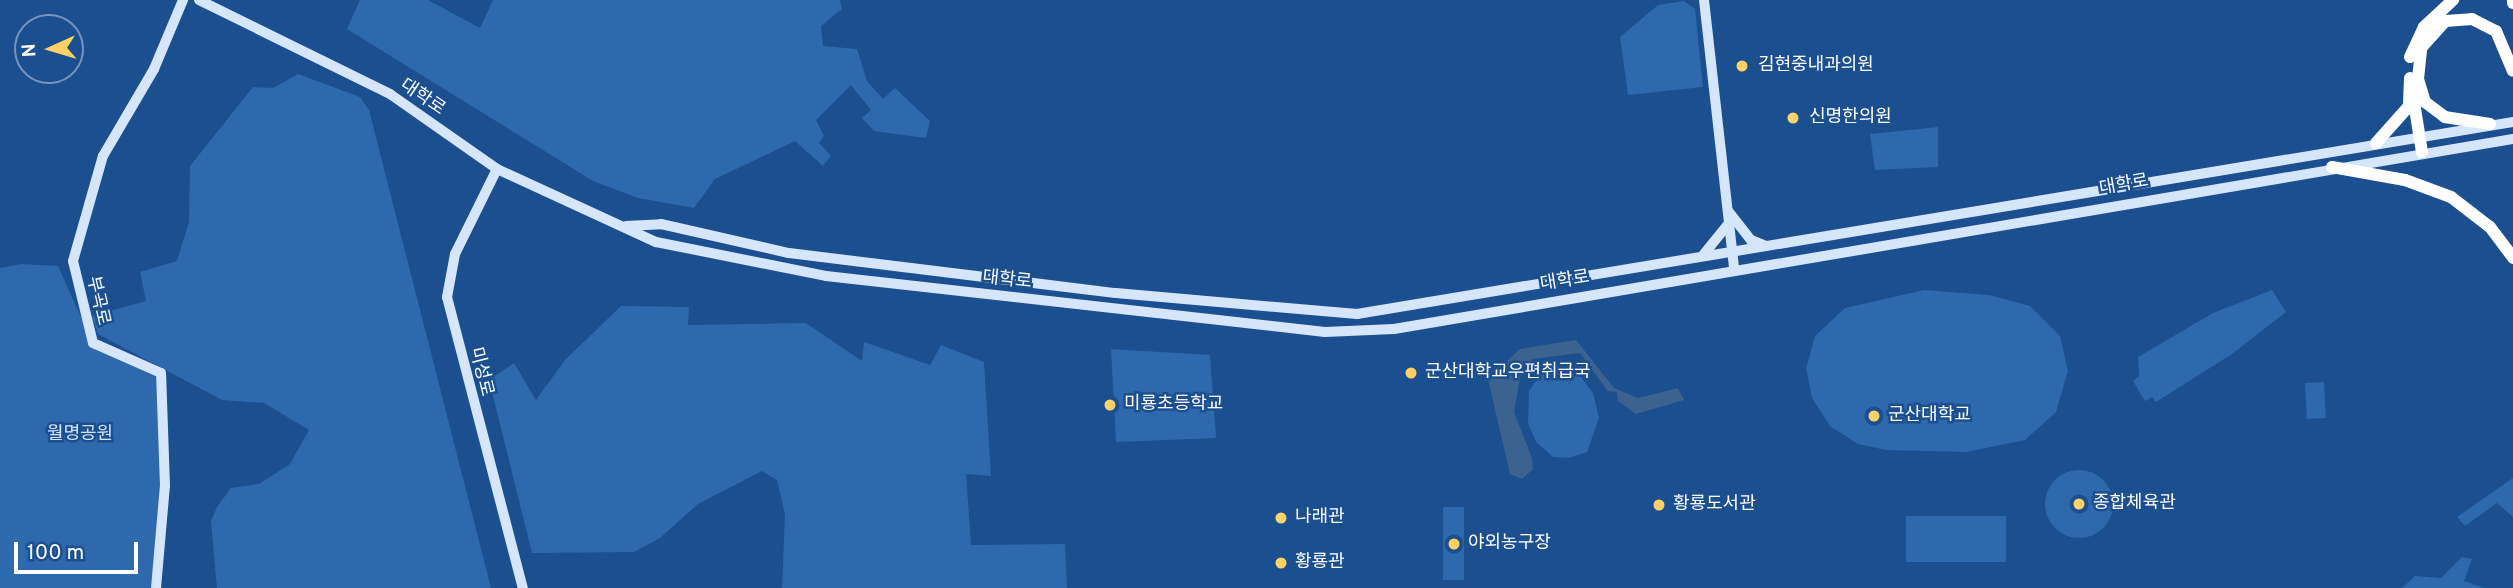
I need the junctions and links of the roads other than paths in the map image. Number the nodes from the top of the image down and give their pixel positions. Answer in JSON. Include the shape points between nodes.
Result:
{"nodes":[{"id":1,"x":183,"y":0,"type":"edge"},
{"id":2,"x":199,"y":0,"type":"edge"},
{"id":3,"x":1704,"y":0,"type":"edge"},
{"id":4,"x":2454,"y":0,"type":"edge"},
{"id":5,"x":2511,"y":66,"type":"edge"},
{"id":6,"x":2412,"y":89,"type":"junction"},
{"id":7,"x":2513,"y":122,"type":"edge"},
{"id":8,"x":2490,"y":124,"type":"junction"},
{"id":9,"x":2420,"y":137,"type":"junction"},
{"id":10,"x":2513,"y":139,"type":"edge"},
{"id":11,"x":2376,"y":143,"type":"junction"},
{"id":12,"x":2422,"y":152,"type":"junction"},
{"id":13,"x":2332,"y":167,"type":"junction"},
{"id":14,"x":497,"y":169,"type":"junction"},
{"id":15,"x":1729,"y":217,"type":"junction"},
{"id":16,"x":622,"y":226,"type":"junction"},
{"id":17,"x":1766,"y":246,"type":"junction"},
{"id":18,"x":1732,"y":251,"type":"junction"},
{"id":19,"x":1697,"y":258,"type":"junction"},
{"id":20,"x":2513,"y":258,"type":"edge"},
{"id":21,"x":1734,"y":269,"type":"junction"},
{"id":22,"x":156,"y":588,"type":"edge"},
{"id":23,"x":523,"y":588,"type":"edge"}],
"edges":[{"from":1,"to":22,"type":"street","name":"부곡로","via":[[154,69],[103,156],[73,261],[93,343],[161,373],[164,486]]},
{"from":2,"to":14,"type":"street","name":"대학로","via":[[390,94]]},
{"from":3,"to":15,"type":"street"},
{"from":4,"to":6,"type":"highway","via":[[2414,41]]},
{"from":5,"to":8,"type":"highway","via":[[2496,31],[2472,19],[2445,22],[2421,47],[2418,79],[2426,102],[2445,117]]},
{"from":6,"to":9,"type":"highway"},
{"from":6,"to":11,"type":"highway","via":[[2403,117]]},
{"from":7,"to":8,"type":"street","name":"대학로"},
{"from":8,"to":9,"type":"street","name":"대학로"},
{"from":9,"to":11,"type":"street","name":"대학로"},
{"from":9,"to":12,"type":"highway"},
{"from":10,"to":12,"type":"street","name":"대학로"},
{"from":11,"to":17,"type":"street","name":"대학로"},
{"from":12,"to":13,"type":"street","name":"대학로"},
{"from":13,"to":20,"type":"highway","via":[[2405,180],[2451,197],[2490,227]]},
{"from":13,"to":21,"type":"street","name":"대학로"},
{"from":14,"to":16,"type":"street","name":"대학로"},
{"from":14,"to":23,"type":"street","name":"미성로","via":[[455,254],[447,297]]},
{"from":15,"to":17,"type":"street","via":[[1751,240]]},
{"from":15,"to":18,"type":"street"},
{"from":15,"to":19,"type":"street"},
{"from":16,"to":19,"type":"street","name":"대학로","via":[[661,225],[789,253],[1332,314],[1404,308]]},
{"from":16,"to":21,"type":"street","name":"대학로","via":[[656,243],[770,267],[1325,332],[1394,329]]},
{"from":17,"to":18,"type":"street","name":"대학로"},
{"from":18,"to":19,"type":"street","name":"대학로"},
{"from":18,"to":21,"type":"street"}]}
